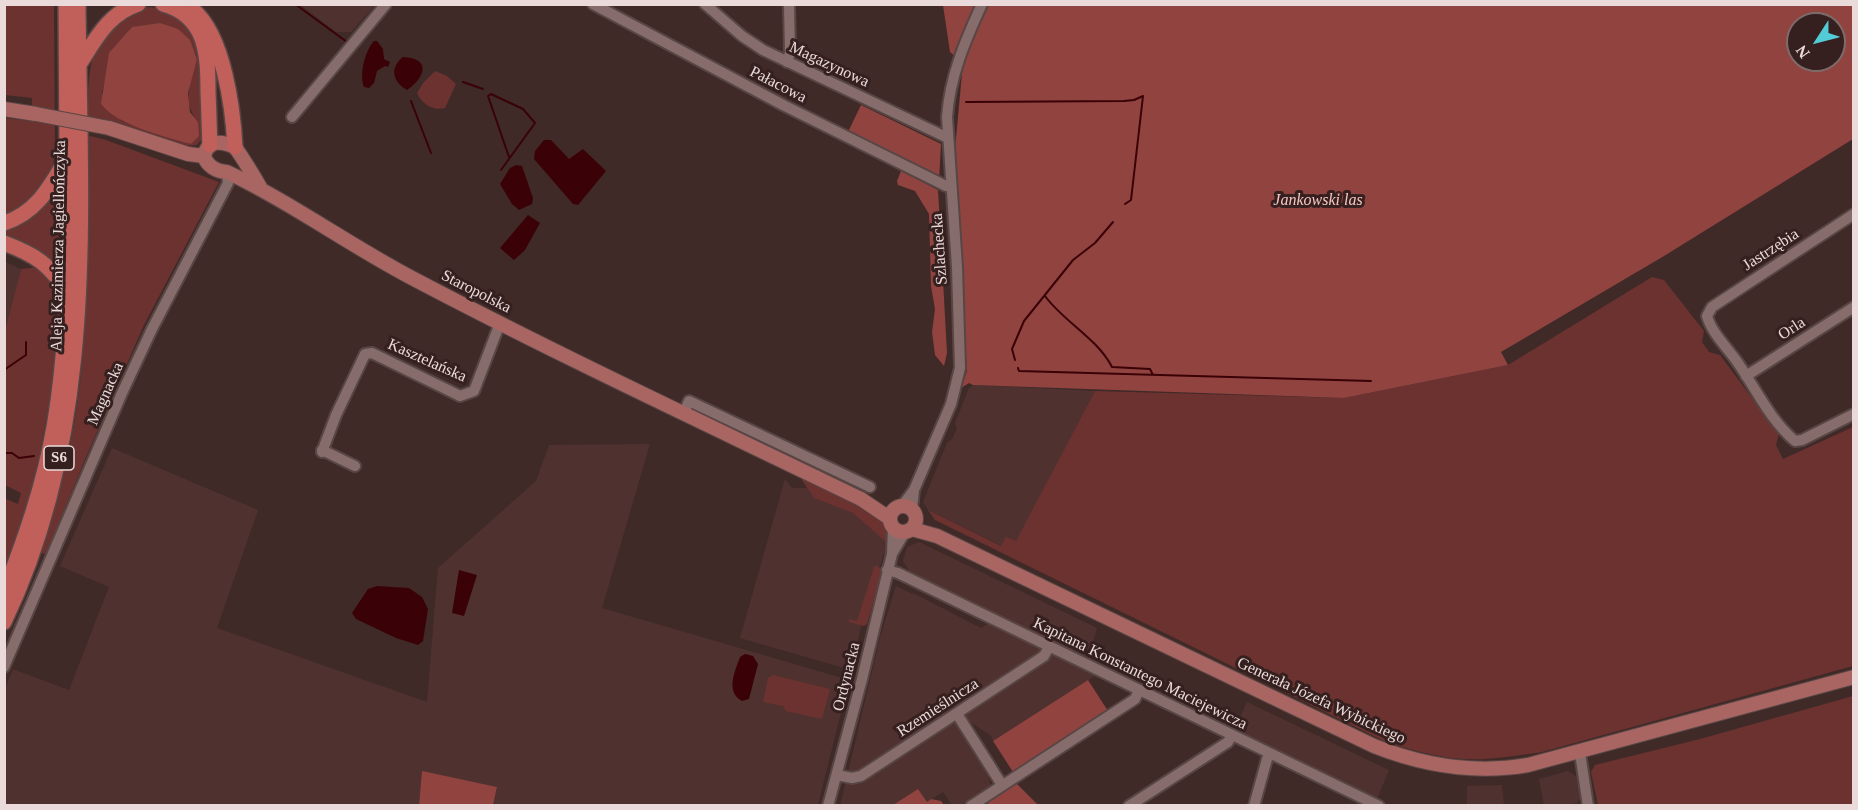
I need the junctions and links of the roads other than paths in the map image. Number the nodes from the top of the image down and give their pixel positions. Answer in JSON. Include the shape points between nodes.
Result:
{"nodes":[{"id":1,"x":66,"y":4,"type":"edge"},
{"id":2,"x":78,"y":4,"type":"edge"},
{"id":3,"x":138,"y":4,"type":"edge"},
{"id":4,"x":163,"y":4,"type":"edge"},
{"id":5,"x":187,"y":4,"type":"edge"},
{"id":6,"x":386,"y":4,"type":"edge"},
{"id":7,"x":593,"y":4,"type":"edge"},
{"id":8,"x":705,"y":4,"type":"edge"},
{"id":9,"x":789,"y":4,"type":"edge"},
{"id":10,"x":982,"y":4,"type":"edge"},
{"id":11,"x":787,"y":62,"type":"junction"},
{"id":12,"x":78,"y":66,"type":"junction"},
{"id":13,"x":4,"y":109,"type":"edge"},
{"id":14,"x":292,"y":117,"type":"dead end"},
{"id":15,"x":948,"y":138,"type":"junction"},
{"id":16,"x":207,"y":151,"type":"junction"},
{"id":17,"x":237,"y":152,"type":"junction"},
{"id":18,"x":67,"y":158,"type":"junction"},
{"id":19,"x":227,"y":172,"type":"junction"},
{"id":20,"x":951,"y":186,"type":"junction"},
{"id":21,"x":260,"y":187,"type":"junction"},
{"id":22,"x":1854,"y":214,"type":"edge"},
{"id":23,"x":4,"y":223,"type":"edge"},
{"id":24,"x":4,"y":243,"type":"edge"},
{"id":25,"x":68,"y":291,"type":"junction"},
{"id":26,"x":1854,"y":307,"type":"edge"},
{"id":27,"x":500,"y":323,"type":"junction"},
{"id":28,"x":1746,"y":376,"type":"junction"},
{"id":29,"x":684,"y":413,"type":"junction"},
{"id":30,"x":1854,"y":414,"type":"edge"},
{"id":31,"x":355,"y":466,"type":"dead end"},
{"id":32,"x":857,"y":481,"type":"junction"},
{"id":33,"x":870,"y":487,"type":"dead end"},
{"id":34,"x":861,"y":499,"type":"junction"},
{"id":35,"x":903,"y":519,"type":"junction"},
{"id":36,"x":887,"y":570,"type":"junction"},
{"id":37,"x":4,"y":593,"type":"edge"},
{"id":38,"x":4,"y":622,"type":"edge"},
{"id":39,"x":1049,"y":647,"type":"junction"},
{"id":40,"x":4,"y":667,"type":"edge"},
{"id":41,"x":1854,"y":677,"type":"edge"},
{"id":42,"x":1139,"y":690,"type":"junction"},
{"id":43,"x":957,"y":714,"type":"junction"},
{"id":44,"x":1232,"y":735,"type":"junction"},
{"id":45,"x":1580,"y":753,"type":"junction"},
{"id":46,"x":1270,"y":754,"type":"junction"},
{"id":47,"x":837,"y":775,"type":"junction"},
{"id":48,"x":1002,"y":785,"type":"junction"},
{"id":49,"x":1354,"y":795,"type":"junction"},
{"id":50,"x":828,"y":806,"type":"edge"},
{"id":51,"x":971,"y":806,"type":"edge"},
{"id":52,"x":1129,"y":806,"type":"edge"},
{"id":53,"x":1254,"y":806,"type":"edge"},
{"id":54,"x":1349,"y":806,"type":"edge"},
{"id":55,"x":1379,"y":806,"type":"edge"},
{"id":56,"x":1588,"y":806,"type":"edge"}],
"edges":[{"from":1,"to":18,"type":"highway","name":"Aleja Kazimierza Jagiellończyka","number":"S6"},
{"from":2,"to":12,"type":"highway","name":"Aleja Kazimierza Jagiellończyka","number":"S6"},
{"from":3,"to":12,"type":"highway","via":[[110,20]]},
{"from":4,"to":16,"type":"highway","via":[[182,12],[196,26],[204,44],[208,60]]},
{"from":5,"to":17,"type":"highway","via":[[207,25],[218,49]]},
{"from":6,"to":14,"type":"street"},
{"from":7,"to":20,"type":"street","name":"Pałacowa","via":[[881,154]]},
{"from":8,"to":11,"type":"street","name":"Magazynowa","via":[[742,36]]},
{"from":9,"to":11,"type":"street"},
{"from":10,"to":15,"type":"street","name":"Szlachecka","via":[[951,83]]},
{"from":11,"to":15,"type":"street","name":"Magazynowa"},
{"from":12,"to":38,"type":"highway","name":"Aleja Kazimierza Jagiellończyka","number":"S6","via":[[80,277],[69,407],[48,504],[26,572]]},
{"from":13,"to":16,"type":"main road","bridge":true,"via":[[109,128],[188,154]]},
{"from":15,"to":20,"type":"street","name":"Szlachecka"},
{"from":16,"to":17,"type":"main road","via":[[219,142]]},
{"from":16,"to":19,"type":"main road","via":[[210,165]]},
{"from":17,"to":19,"type":"main road","via":[[236,166]]},
{"from":17,"to":21,"type":"main road","name":"Staropolska"},
{"from":18,"to":23,"type":"highway","via":[[36,205]]},
{"from":18,"to":25,"type":"highway","name":"Aleja Kazimierza Jagiellończyka","number":"S6"},
{"from":19,"to":21,"type":"main road","name":"Staropolska"},
{"from":19,"to":40,"type":"street","name":"Magnacka","via":[[228,183],[122,393]]},
{"from":20,"to":35,"type":"street","name":"Szlachecka","via":[[960,368],[951,404]]},
{"from":21,"to":27,"type":"main road","name":"Staropolska","via":[[398,270]]},
{"from":22,"to":28,"type":"street","name":"Jastrzębia","via":[[1707,312],[1712,327]]},
{"from":24,"to":25,"type":"highway","via":[[38,258]]},
{"from":25,"to":37,"type":"highway","name":"Aleja Kazimierza Jagiellończyka","number":"S6","via":[[54,428],[35,506]]},
{"from":26,"to":28,"type":"street","name":"Orla"},
{"from":27,"to":29,"type":"main road","name":"Staropolska"},
{"from":27,"to":31,"type":"street","name":"Kasztelańska","via":[[474,391],[463,396],[372,353],[366,354],[322,451]]},
{"from":28,"to":30,"type":"street","via":[[1785,433],[1795,441]]},
{"from":29,"to":32,"type":"street","via":[[689,401]]},
{"from":29,"to":34,"type":"main road","name":"Staropolska"},
{"from":32,"to":33,"type":"street"},
{"from":32,"to":34,"type":"street"},
{"from":34,"to":35,"type":"main road","name":"Staropolska"},
{"from":35,"to":36,"type":"street","name":"Ordynacka"},
{"from":35,"to":45,"type":"main road","name":"Generała Józefa Wybickiego","via":[[1395,755],[1491,769]]},
{"from":36,"to":39,"type":"street","name":"Kapitana Konstantego Maciejewicza"},
{"from":36,"to":47,"type":"street","name":"Ordynacka"},
{"from":39,"to":42,"type":"street","name":"Kapitana Konstantego Maciejewicza"},
{"from":39,"to":43,"type":"street","name":"Rzemieślnicza","via":[[1044,656]]},
{"from":41,"to":45,"type":"main road","name":"Generała Józefa Wybickiego"},
{"from":42,"to":44,"type":"street","name":"Kapitana Konstantego Maciejewicza"},
{"from":42,"to":48,"type":"street","via":[[1135,699]]},
{"from":43,"to":47,"type":"street","name":"Rzemieślnicza","via":[[861,776]]},
{"from":43,"to":48,"type":"street"},
{"from":44,"to":46,"type":"street","name":"Kapitana Konstantego Maciejewicza"},
{"from":44,"to":52,"type":"street","via":[[1228,742]]},
{"from":45,"to":56,"type":"street"},
{"from":46,"to":49,"type":"street","name":"Kapitana Konstantego Maciejewicza"},
{"from":46,"to":53,"type":"street"},
{"from":47,"to":50,"type":"street","name":"Ordynacka"},
{"from":48,"to":51,"type":"street"},
{"from":49,"to":54,"type":"street"},
{"from":49,"to":55,"type":"street","name":"Kapitana Konstantego Maciejewicza"}]}
